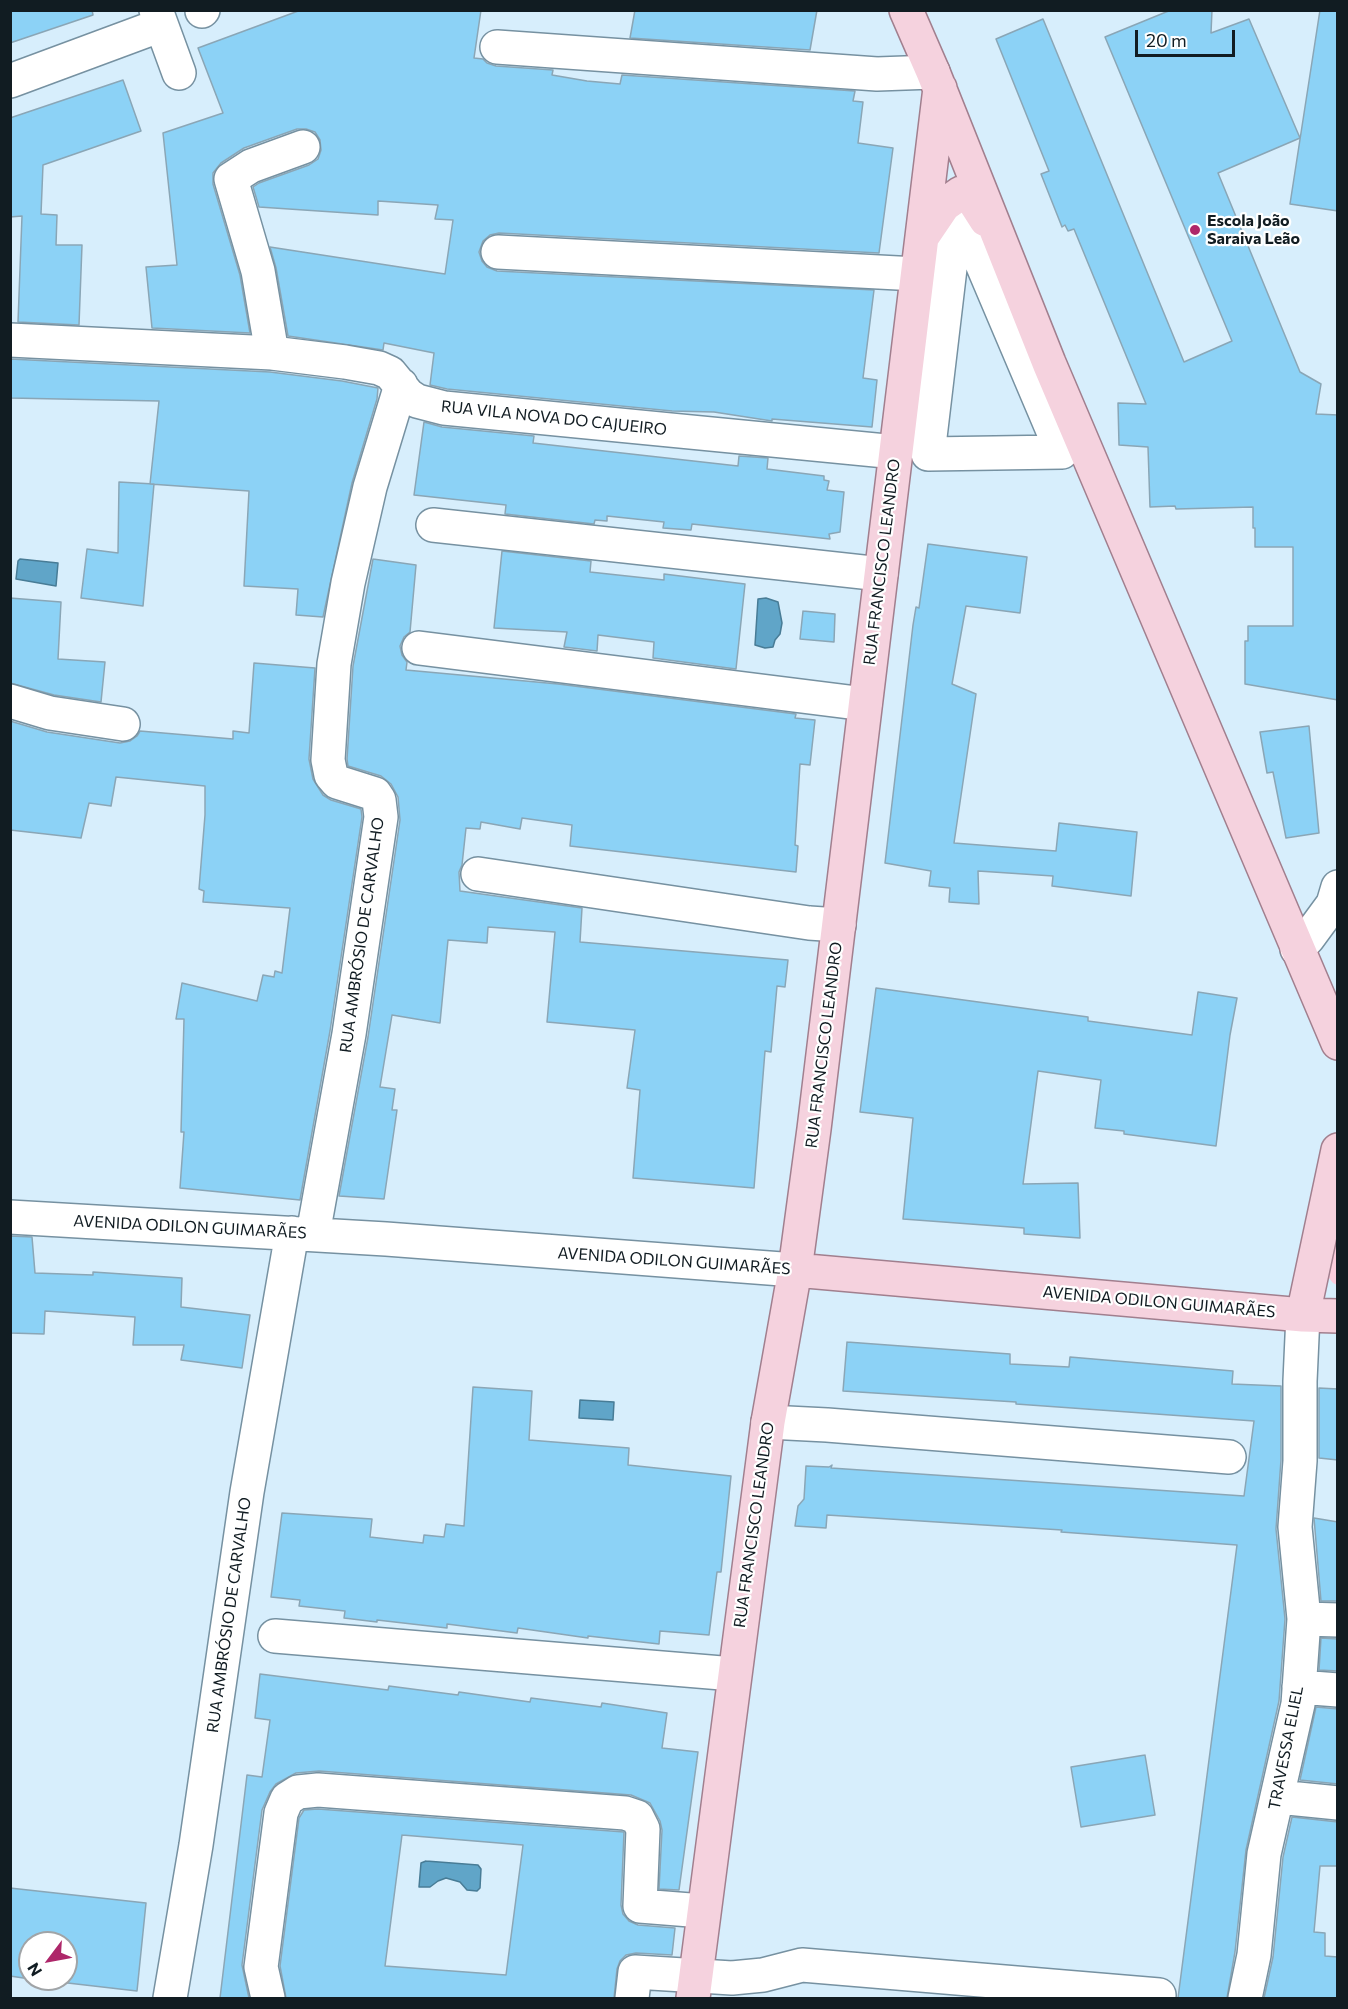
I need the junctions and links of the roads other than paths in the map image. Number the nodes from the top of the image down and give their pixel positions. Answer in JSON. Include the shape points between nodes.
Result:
{"nodes":[{"id":1,"x":906,"y":10,"type":"edge"},
{"id":2,"x":158,"y":18,"type":"edge"},
{"id":3,"x":497,"y":47,"type":"dead end"},
{"id":4,"x":179,"y":74,"type":"dead end"},
{"id":5,"x":937,"y":80,"type":"junction"},
{"id":6,"x":10,"y":81,"type":"edge"},
{"id":7,"x":303,"y":147,"type":"dead end"},
{"id":8,"x":921,"y":239,"type":"junction"},
{"id":9,"x":1003,"y":247,"type":"junction"},
{"id":10,"x":498,"y":252,"type":"dead end"},
{"id":11,"x":917,"y":274,"type":"junction"},
{"id":12,"x":10,"y":340,"type":"edge"},
{"id":13,"x":272,"y":353,"type":"junction"},
{"id":14,"x":401,"y":385,"type":"junction"},
{"id":15,"x":896,"y":452,"type":"junction"},
{"id":16,"x":1062,"y":453,"type":"joint"},
{"id":17,"x":432,"y":525,"type":"dead end"},
{"id":18,"x":881,"y":574,"type":"junction"},
{"id":19,"x":419,"y":648,"type":"dead end"},
{"id":20,"x":10,"y":701,"type":"edge"},
{"id":21,"x":865,"y":704,"type":"junction"},
{"id":22,"x":123,"y":724,"type":"dead end"},
{"id":23,"x":478,"y":874,"type":"dead end"},
{"id":24,"x":1338,"y":887,"type":"edge"},
{"id":25,"x":839,"y":925,"type":"junction"},
{"id":26,"x":1297,"y":949,"type":"junction"},
{"id":27,"x":1335,"y":1028,"type":"edge"},
{"id":28,"x":1338,"y":1150,"type":"edge"},
{"id":29,"x":10,"y":1216,"type":"edge"},
{"id":30,"x":302,"y":1234,"type":"junction"},
{"id":31,"x":795,"y":1270,"type":"junction"},
{"id":32,"x":1303,"y":1315,"type":"junction"},
{"id":33,"x":1338,"y":1316,"type":"edge"},
{"id":34,"x":768,"y":1422,"type":"junction"},
{"id":35,"x":1229,"y":1457,"type":"dead end"},
{"id":36,"x":1304,"y":1619,"type":"junction"},
{"id":37,"x":1338,"y":1620,"type":"edge"},
{"id":38,"x":275,"y":1636,"type":"dead end"},
{"id":39,"x":734,"y":1674,"type":"junction"},
{"id":40,"x":1299,"y":1687,"type":"junction"},
{"id":41,"x":1338,"y":1690,"type":"edge"},
{"id":42,"x":1278,"y":1797,"type":"junction"},
{"id":43,"x":1338,"y":1803,"type":"edge"},
{"id":44,"x":703,"y":1911,"type":"junction"},
{"id":45,"x":694,"y":1988,"type":"edge"},
{"id":46,"x":1159,"y":1995,"type":"dead end"},
{"id":47,"x":170,"y":1998,"type":"edge"},
{"id":48,"x":268,"y":1998,"type":"edge"},
{"id":49,"x":632,"y":1998,"type":"edge"},
{"id":50,"x":1245,"y":1998,"type":"edge"}],
"edges":[{"from":1,"to":5,"type":"main road"},
{"from":2,"to":4,"type":"street"},
{"from":2,"to":6,"type":"street"},
{"from":3,"to":5,"type":"street"},
{"from":5,"to":8,"type":"main road","name":"RUA FRANCISCO LEANDRO"},
{"from":5,"to":9,"type":"main road"},
{"from":7,"to":13,"type":"street","via":[[251,166],[231,178],[258,271]]},
{"from":8,"to":9,"type":"main road","via":[[944,205],[964,192],[974,200]]},
{"from":8,"to":11,"type":"main road","name":"RUA FRANCISCO LEANDRO"},
{"from":9,"to":26,"type":"main road","via":[[1048,363]]},
{"from":10,"to":11,"type":"street"},
{"from":11,"to":15,"type":"main road","name":"RUA FRANCISCO LEANDRO"},
{"from":12,"to":13,"type":"street","name":"RUA VILA NOVA DO CAJUEIRO"},
{"from":13,"to":14,"type":"street","name":"RUA VILA NOVA DO CAJUEIRO","via":[[379,368]]},
{"from":14,"to":15,"type":"street","name":"RUA VILA NOVA DO CAJUEIRO","via":[[417,401],[444,408]]},
{"from":14,"to":30,"type":"street","name":"RUA AMBRÓSIO DE CARVALHO","via":[[370,487],[334,664],[328,760],[331,775],[337,782],[375,794],[381,817],[349,1034]]},
{"from":15,"to":18,"type":"main road","name":"RUA FRANCISCO LEANDRO"},
{"from":16,"to":16,"type":"street","via":[[928,454],[955,226],[959,222],[966,226]]},
{"from":17,"to":18,"type":"street"},
{"from":18,"to":21,"type":"main road","name":"RUA FRANCISCO LEANDRO"},
{"from":19,"to":21,"type":"street"},
{"from":20,"to":22,"type":"street","via":[[50,713]]},
{"from":21,"to":25,"type":"main road","name":"RUA FRANCISCO LEANDRO"},
{"from":23,"to":25,"type":"street"},
{"from":24,"to":26,"type":"street","via":[[1333,904]]},
{"from":25,"to":31,"type":"main road","name":"RUA FRANCISCO LEANDRO"},
{"from":26,"to":27,"type":"main road"},
{"from":28,"to":32,"type":"main road"},
{"from":29,"to":30,"type":"street","name":"AVENIDA ODILON GUIMARÃES"},
{"from":30,"to":31,"type":"street","name":"AVENIDA ODILON GUIMARÃES"},
{"from":30,"to":47,"type":"street","name":"RUA AMBRÓSIO DE CARVALHO","via":[[247,1492]]},
{"from":31,"to":32,"type":"main road","name":"AVENIDA ODILON GUIMARÃES"},
{"from":31,"to":34,"type":"main road","name":"RUA FRANCISCO LEANDRO"},
{"from":32,"to":33,"type":"main road","name":"AVENIDA ODILON GUIMARÃES"},
{"from":32,"to":36,"type":"street","name":"TRAVESSA ELIEL","via":[[1295,1527]]},
{"from":34,"to":35,"type":"street"},
{"from":34,"to":39,"type":"main road","name":"RUA FRANCISCO LEANDRO"},
{"from":36,"to":37,"type":"street"},
{"from":36,"to":40,"type":"street","name":"TRAVESSA ELIEL"},
{"from":38,"to":39,"type":"street"},
{"from":39,"to":44,"type":"main road","name":"RUA FRANCISCO LEANDRO"},
{"from":40,"to":41,"type":"street"},
{"from":40,"to":42,"type":"street","name":"TRAVESSA ELIEL"},
{"from":42,"to":43,"type":"street"},
{"from":42,"to":50,"type":"street","name":"TRAVESSA ELIEL","via":[[1264,1854],[1254,1955]]},
{"from":44,"to":45,"type":"main road","name":"RUA FRANCISCO LEANDRO"},
{"from":44,"to":48,"type":"street","via":[[640,1906],[643,1829],[637,1817],[625,1813],[318,1790],[298,1792],[287,1799],[281,1813],[261,1967]]},
{"from":45,"to":46,"type":"street","via":[[802,1965]]},
{"from":45,"to":49,"type":"street","via":[[635,1972]]}]}
